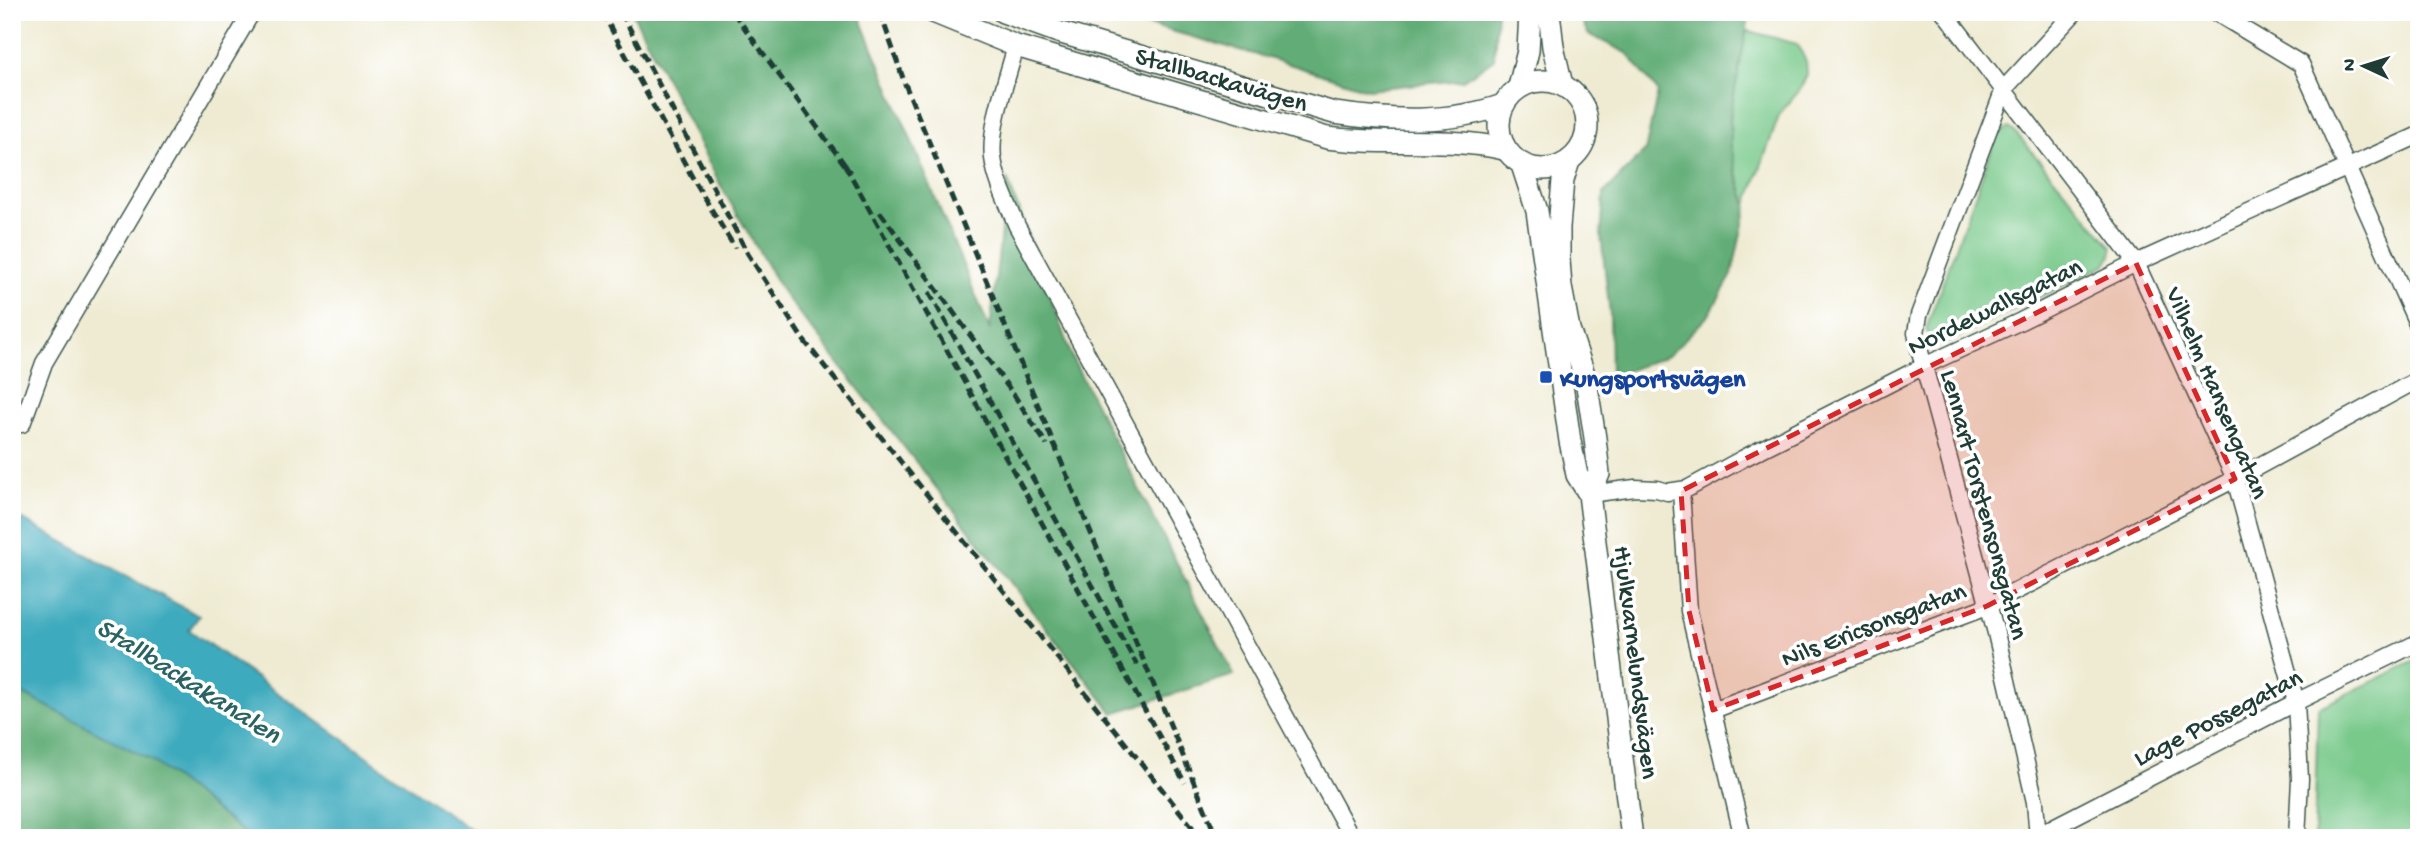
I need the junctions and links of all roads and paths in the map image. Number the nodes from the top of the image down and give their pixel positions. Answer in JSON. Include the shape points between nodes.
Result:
{"nodes":[{"id":1,"x":252,"y":12,"type":"edge"},
{"id":2,"x":933,"y":12,"type":"edge"},
{"id":3,"x":1003,"y":12,"type":"edge"},
{"id":4,"x":1530,"y":12,"type":"edge"},
{"id":5,"x":1549,"y":12,"type":"edge"},
{"id":6,"x":1944,"y":12,"type":"edge"},
{"id":7,"x":2075,"y":12,"type":"edge"},
{"id":8,"x":2215,"y":12,"type":"edge"},
{"id":9,"x":1016,"y":46,"type":"junction"},
{"id":10,"x":1562,"y":85,"type":"junction"},
{"id":11,"x":1520,"y":88,"type":"junction"},
{"id":12,"x":2004,"y":89,"type":"junction"},
{"id":13,"x":1503,"y":106,"type":"junction"},
{"id":14,"x":2419,"y":135,"type":"edge"},
{"id":15,"x":1504,"y":149,"type":"junction"},
{"id":16,"x":1569,"y":161,"type":"junction"},
{"id":17,"x":1522,"y":165,"type":"junction"},
{"id":18,"x":2348,"y":166,"type":"junction"},
{"id":19,"x":2136,"y":263,"type":"junction"},
{"id":20,"x":2419,"y":328,"type":"edge"},
{"id":21,"x":1924,"y":366,"type":"junction"},
{"id":22,"x":2419,"y":379,"type":"edge"},
{"id":23,"x":22,"y":424,"type":"dead end"},
{"id":24,"x":2235,"y":479,"type":"junction"},
{"id":25,"x":1681,"y":491,"type":"junction"},
{"id":26,"x":1588,"y":494,"type":"junction"},
{"id":27,"x":1987,"y":606,"type":"junction"},
{"id":28,"x":2419,"y":642,"type":"edge"},
{"id":29,"x":2296,"y":702,"type":"junction"},
{"id":30,"x":1713,"y":710,"type":"junction"},
{"id":31,"x":2037,"y":837,"type":"edge"},
{"id":32,"x":1352,"y":838,"type":"edge"},
{"id":33,"x":1632,"y":838,"type":"edge"},
{"id":34,"x":1743,"y":838,"type":"edge"},
{"id":35,"x":2297,"y":838,"type":"edge"}],
"edges":[{"from":1,"to":23,"type":"street","via":[[44,363]]},
{"from":2,"to":9,"type":"street","name":"Stallbackavägen"},
{"from":3,"to":13,"type":"street","name":"Stallbackavägen","via":[[1334,113],[1411,119],[1476,114]]},
{"from":4,"to":11,"type":"street"},
{"from":5,"to":10,"type":"street"},
{"from":6,"to":12,"type":"street","name":"Vilhelm Hansengatan"},
{"from":7,"to":12,"type":"street","name":"Lennart Torstensonsgatan"},
{"from":8,"to":18,"type":"street","via":[[2301,64]]},
{"from":9,"to":15,"type":"street","name":"Stallbackavägen","via":[[1327,138]]},
{"from":9,"to":32,"type":"street","via":[[993,150],[997,176],[1017,226]]},
{"from":10,"to":11,"type":"street","via":[[1539,81]]},
{"from":10,"to":16,"type":"street","via":[[1578,98],[1587,123],[1581,148]]},
{"from":11,"to":13,"type":"street"},
{"from":12,"to":19,"type":"street","name":"Vilhelm Hansengatan"},
{"from":12,"to":21,"type":"street","name":"Lennart Torstensonsgatan","via":[[1919,315],[1916,333]]},
{"from":13,"to":15,"type":"street","via":[[1498,126]]},
{"from":14,"to":18,"type":"street","name":"Nordewallsgatan"},
{"from":15,"to":17,"type":"street"},
{"from":16,"to":17,"type":"street","via":[[1545,170]]},
{"from":16,"to":26,"type":"street","name":"Hjulkvarnelundsvägen","via":[[1563,180],[1559,260],[1567,318],[1586,380],[1595,438],[1599,474]]},
{"from":17,"to":26,"type":"street","name":"Hjulkvarnelundsvägen","via":[[1537,211],[1570,441],[1577,475]]},
{"from":18,"to":19,"type":"street","name":"Nordewallsgatan"},
{"from":18,"to":20,"type":"street"},
{"from":19,"to":21,"type":"street","name":"Nordewallsgatan"},
{"from":19,"to":24,"type":"street","name":"Vilhelm Hansengatan"},
{"from":21,"to":25,"type":"street","name":"Nordewallsgatan"},
{"from":21,"to":27,"type":"street","name":"Lennart Torstensonsgatan"},
{"from":22,"to":24,"type":"street","name":"Nils Ericsonsgatan"},
{"from":24,"to":27,"type":"street","name":"Nils Ericsonsgatan"},
{"from":24,"to":29,"type":"street","name":"Vilhelm Hansengatan"},
{"from":25,"to":26,"type":"street","via":[[1636,488]]},
{"from":25,"to":30,"type":"street","via":[[1689,611]]},
{"from":26,"to":33,"type":"street","name":"Hjulkvarnelundsvägen"},
{"from":27,"to":30,"type":"street","name":"Nils Ericsonsgatan"},
{"from":27,"to":31,"type":"street","name":"Lennart Torstensonsgatan","via":[[2035,802]]},
{"from":28,"to":29,"type":"street","name":"Lage Possegatan"},
{"from":29,"to":31,"type":"street","name":"Lage Possegatan"},
{"from":29,"to":35,"type":"street","name":"Vilhelm Hansengatan"},
{"from":30,"to":34,"type":"street"}]}
